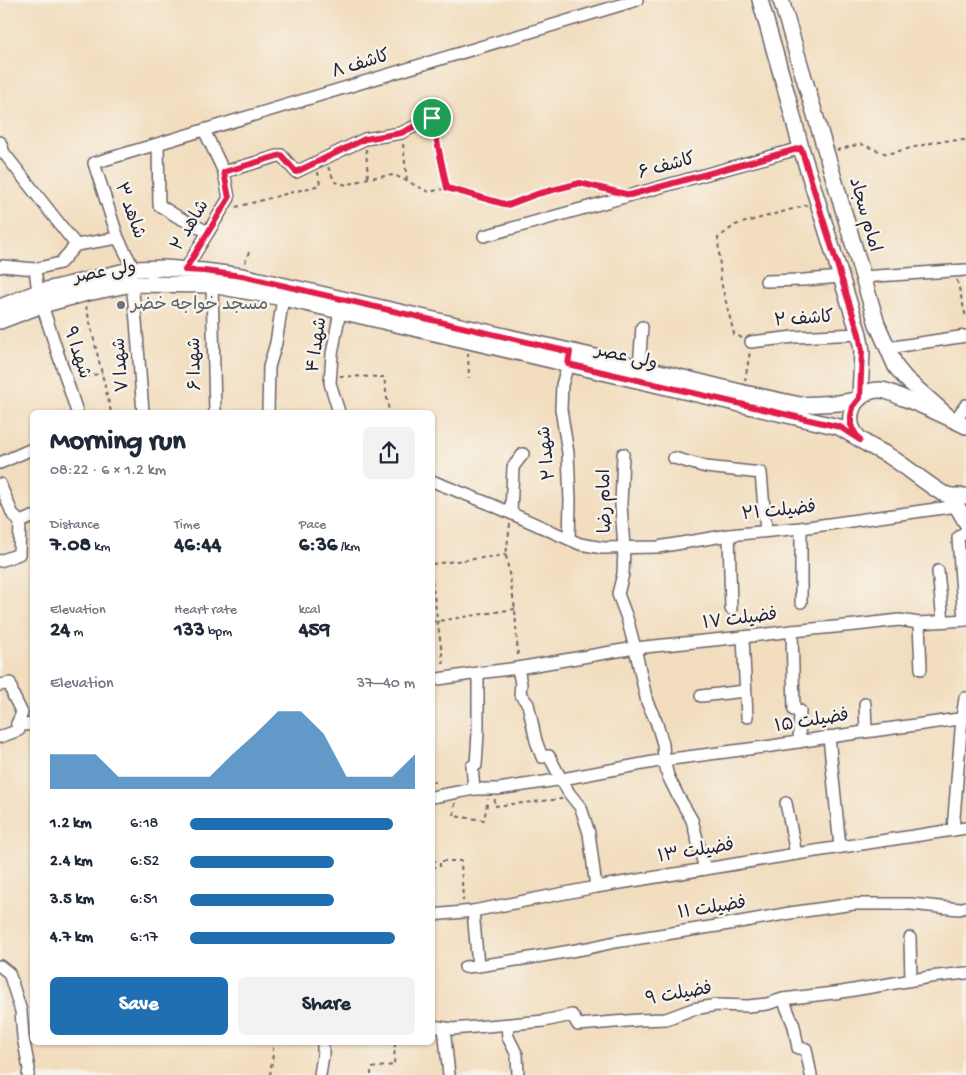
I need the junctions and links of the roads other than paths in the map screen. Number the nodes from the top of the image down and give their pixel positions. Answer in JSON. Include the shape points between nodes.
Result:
{"nodes":[{"id":1,"x":637,"y":0,"type":"edge"},
{"id":2,"x":760,"y":0,"type":"edge"},
{"id":3,"x":781,"y":0,"type":"edge"},
{"id":4,"x":432,"y":118,"type":"road end"},
{"id":5,"x":204,"y":130,"type":"junction"},
{"id":6,"x":0,"y":142,"type":"edge"},
{"id":7,"x":158,"y":144,"type":"junction"},
{"id":8,"x":801,"y":148,"type":"junction"},
{"id":9,"x":94,"y":163,"type":"joint"},
{"id":10,"x":224,"y":172,"type":"junction"},
{"id":11,"x":834,"y":182,"type":"junction"},
{"id":12,"x":817,"y":195,"type":"junction"},
{"id":13,"x":208,"y":232,"type":"junction"},
{"id":14,"x":484,"y":236,"type":"dead end"},
{"id":15,"x":118,"y":238,"type":"junction"},
{"id":16,"x":76,"y":245,"type":"junction"},
{"id":17,"x":0,"y":267,"type":"edge"},
{"id":18,"x":35,"y":269,"type":"junction"},
{"id":19,"x":134,"y":269,"type":"junction"},
{"id":20,"x":185,"y":270,"type":"junction"},
{"id":21,"x":961,"y":270,"type":"edge"},
{"id":22,"x":841,"y":277,"type":"junction"},
{"id":23,"x":862,"y":277,"type":"junction"},
{"id":24,"x":766,"y":281,"type":"dead end"},
{"id":25,"x":132,"y":284,"type":"junction"},
{"id":26,"x":212,"y":285,"type":"junction"},
{"id":27,"x":40,"y":298,"type":"junction"},
{"id":28,"x":282,"y":298,"type":"junction"},
{"id":29,"x":0,"y":307,"type":"edge"},
{"id":30,"x":340,"y":311,"type":"junction"},
{"id":31,"x":0,"y":321,"type":"edge"},
{"id":32,"x":642,"y":327,"type":"dead end"},
{"id":33,"x":859,"y":334,"type":"junction"},
{"id":34,"x":966,"y":336,"type":"edge"},
{"id":35,"x":751,"y":342,"type":"road end"},
{"id":36,"x":887,"y":348,"type":"junction"},
{"id":37,"x":569,"y":358,"type":"junction"},
{"id":38,"x":639,"y":368,"type":"junction"},
{"id":39,"x":861,"y":373,"type":"junction"},
{"id":40,"x":859,"y":399,"type":"junction"},
{"id":41,"x":832,"y":403,"type":"junction"},
{"id":42,"x":966,"y":405,"type":"edge"},
{"id":43,"x":76,"y":410,"type":"edge"},
{"id":44,"x":143,"y":410,"type":"edge"},
{"id":45,"x":215,"y":410,"type":"edge"},
{"id":46,"x":268,"y":410,"type":"edge"},
{"id":47,"x":338,"y":410,"type":"edge"},
{"id":48,"x":957,"y":422,"type":"edge"},
{"id":49,"x":860,"y":440,"type":"junction"},
{"id":50,"x":30,"y":450,"type":"edge"},
{"id":51,"x":523,"y":454,"type":"dead end"},
{"id":52,"x":623,"y":454,"type":"dead end"},
{"id":53,"x":674,"y":458,"type":"dead end"},
{"id":54,"x":0,"y":463,"type":"edge"},
{"id":55,"x":435,"y":482,"type":"edge"},
{"id":56,"x":0,"y":484,"type":"edge"},
{"id":57,"x":958,"y":499,"type":"edge"},
{"id":58,"x":511,"y":513,"type":"junction"},
{"id":59,"x":30,"y":517,"type":"edge"},
{"id":60,"x":17,"y":519,"type":"junction"},
{"id":61,"x":966,"y":522,"type":"edge"},
{"id":62,"x":801,"y":528,"type":"junction"},
{"id":63,"x":966,"y":530,"type":"edge"},
{"id":64,"x":766,"y":531,"type":"junction"},
{"id":65,"x":728,"y":535,"type":"junction"},
{"id":66,"x":569,"y":539,"type":"junction"},
{"id":67,"x":624,"y":548,"type":"junction"},
{"id":68,"x":0,"y":561,"type":"edge"},
{"id":69,"x":938,"y":571,"type":"dead end"},
{"id":70,"x":801,"y":602,"type":"dead end"},
{"id":71,"x":731,"y":609,"type":"dead end"},
{"id":72,"x":965,"y":620,"type":"edge"},
{"id":73,"x":943,"y":621,"type":"junction"},
{"id":74,"x":920,"y":623,"type":"junction"},
{"id":75,"x":792,"y":631,"type":"junction"},
{"id":76,"x":742,"y":638,"type":"junction"},
{"id":77,"x":635,"y":648,"type":"junction"},
{"id":78,"x":518,"y":668,"type":"junction"},
{"id":79,"x":921,"y":669,"type":"dead end"},
{"id":80,"x":478,"y":673,"type":"junction"},
{"id":81,"x":435,"y":680,"type":"edge"},
{"id":82,"x":0,"y":685,"type":"edge"},
{"id":83,"x":745,"y":691,"type":"junction"},
{"id":84,"x":701,"y":696,"type":"dead end"},
{"id":85,"x":966,"y":698,"type":"edge"},
{"id":86,"x":865,"y":704,"type":"dead end"},
{"id":87,"x":747,"y":717,"type":"dead end"},
{"id":88,"x":964,"y":718,"type":"edge"},
{"id":89,"x":17,"y":724,"type":"junction"},
{"id":90,"x":30,"y":725,"type":"edge"},
{"id":91,"x":866,"y":731,"type":"junction"},
{"id":92,"x":829,"y":736,"type":"junction"},
{"id":93,"x":0,"y":737,"type":"edge"},
{"id":94,"x":799,"y":742,"type":"junction"},
{"id":95,"x":664,"y":760,"type":"junction"},
{"id":96,"x":561,"y":780,"type":"junction"},
{"id":97,"x":474,"y":789,"type":"junction"},
{"id":98,"x":435,"y":797,"type":"edge"},
{"id":99,"x":786,"y":803,"type":"dead end"},
{"id":100,"x":966,"y":828,"type":"edge"},
{"id":101,"x":954,"y":830,"type":"junction"},
{"id":102,"x":840,"y":847,"type":"junction"},
{"id":103,"x":796,"y":854,"type":"junction"},
{"id":104,"x":705,"y":869,"type":"junction"},
{"id":105,"x":596,"y":887,"type":"junction"},
{"id":106,"x":966,"y":907,"type":"edge"},
{"id":107,"x":468,"y":911,"type":"junction"},
{"id":108,"x":435,"y":915,"type":"edge"},
{"id":109,"x":910,"y":938,"type":"dead end"},
{"id":110,"x":0,"y":966,"type":"edge"},
{"id":111,"x":478,"y":966,"type":"junction"},
{"id":112,"x":465,"y":967,"type":"dead end"},
{"id":113,"x":966,"y":973,"type":"edge"},
{"id":114,"x":911,"y":980,"type":"junction"},
{"id":115,"x":783,"y":999,"type":"junction"},
{"id":116,"x":507,"y":1025,"type":"junction"},
{"id":117,"x":438,"y":1027,"type":"edge"},
{"id":118,"x":323,"y":1045,"type":"edge"},
{"id":119,"x":28,"y":1075,"type":"edge"},
{"id":120,"x":320,"y":1075,"type":"edge"},
{"id":121,"x":449,"y":1075,"type":"edge"},
{"id":122,"x":518,"y":1075,"type":"edge"},
{"id":123,"x":811,"y":1075,"type":"edge"}],
"edges":[{"from":1,"to":5,"type":"street","name":"کاشف ۸"},
{"from":2,"to":8,"type":"main road"},
{"from":3,"to":11,"type":"main road","name":"امام سجاد"},
{"from":4,"to":10,"type":"street","via":[[401,133],[365,139],[296,172],[281,155]]},
{"from":5,"to":7,"type":"street","name":"کاشف ۸"},
{"from":5,"to":10,"type":"street","name":"شاهد ۲"},
{"from":6,"to":16,"type":"street","via":[[4,153]]},
{"from":7,"to":9,"type":"street","name":"کاشف ۸"},
{"from":7,"to":13,"type":"street","via":[[159,205]]},
{"from":8,"to":12,"type":"main road"},
{"from":8,"to":14,"type":"street","name":"کاشف ۶"},
{"from":9,"to":15,"type":"street","name":"شاهد ۳"},
{"from":10,"to":13,"type":"street","name":"شاهد ۲","via":[[229,198]]},
{"from":11,"to":12,"type":"main road"},
{"from":11,"to":23,"type":"main road","name":"امام سجاد"},
{"from":12,"to":22,"type":"main road"},
{"from":13,"to":20,"type":"street","name":"شاهد ۲"},
{"from":15,"to":16,"type":"street"},
{"from":15,"to":19,"type":"street","name":"شاهد ۳"},
{"from":16,"to":18,"type":"street","via":[[60,263]]},
{"from":17,"to":18,"type":"street"},
{"from":18,"to":27,"type":"street","name":"شهدا ۹"},
{"from":19,"to":20,"type":"main road","name":"ولی عصر"},
{"from":19,"to":27,"type":"main road","name":"ولی عصر"},
{"from":20,"to":37,"type":"main road","name":"ولی عصر","via":[[242,276]]},
{"from":21,"to":23,"type":"street"},
{"from":22,"to":24,"type":"street"},
{"from":22,"to":33,"type":"main road"},
{"from":23,"to":36,"type":"main road","name":"امام سجاد"},
{"from":25,"to":26,"type":"main road","name":"ولی عصر"},
{"from":25,"to":27,"type":"main road","name":"ولی عصر","via":[[83,294]]},
{"from":25,"to":44,"type":"street","name":"شهدا ۷"},
{"from":26,"to":28,"type":"main road","name":"ولی عصر"},
{"from":26,"to":45,"type":"street","name":"شهدا ۶"},
{"from":27,"to":29,"type":"main road","name":"ولی عصر"},
{"from":27,"to":31,"type":"main road","name":"ولی عصر"},
{"from":27,"to":43,"type":"street","name":"شهدا ۹"},
{"from":28,"to":30,"type":"main road","name":"ولی عصر"},
{"from":28,"to":46,"type":"street","via":[[269,367]]},
{"from":30,"to":37,"type":"main road","name":"ولی عصر","via":[[468,340]]},
{"from":30,"to":47,"type":"street","name":"شهدا ۴","via":[[330,376]]},
{"from":32,"to":38,"type":"street"},
{"from":33,"to":35,"type":"street","name":"کاشف ۲"},
{"from":33,"to":39,"type":"main road"},
{"from":34,"to":36,"type":"street"},
{"from":36,"to":48,"type":"main road","name":"امام سجاد","via":[[901,373]]},
{"from":37,"to":38,"type":"main road","name":"ولی عصر"},
{"from":37,"to":49,"type":"main road","name":"ولی عصر","via":[[840,427]]},
{"from":37,"to":66,"type":"street","name":"شهدا ۲","via":[[562,385],[561,409],[568,460]]},
{"from":38,"to":41,"type":"main road","name":"ولی عصر","via":[[800,405]]},
{"from":39,"to":40,"type":"main road"},
{"from":39,"to":41,"type":"main road","via":[[854,385]]},
{"from":40,"to":41,"type":"main road","name":"ولی عصر"},
{"from":40,"to":48,"type":"main road","name":"ولی عصر","via":[[864,394],[881,390]]},
{"from":40,"to":49,"type":"main road","via":[[853,407],[851,425]]},
{"from":42,"to":48,"type":"street"},
{"from":49,"to":57,"type":"main road","name":"ولی عصر","via":[[935,489]]},
{"from":50,"to":54,"type":"street"},
{"from":51,"to":58,"type":"street","via":[[513,468]]},
{"from":52,"to":67,"type":"street","name":"امام رضا","via":[[621,505]]},
{"from":53,"to":64,"type":"street","via":[[706,467],[761,473]]},
{"from":55,"to":58,"type":"street","name":"فضیلت ۲۱"},
{"from":56,"to":60,"type":"street"},
{"from":57,"to":61,"type":"main road"},
{"from":57,"to":62,"type":"street","name":"فضیلت ۲۱"},
{"from":58,"to":66,"type":"street","name":"فضیلت ۲۱"},
{"from":59,"to":60,"type":"street"},
{"from":60,"to":68,"type":"street","via":[[19,554]]},
{"from":62,"to":64,"type":"street","name":"فضیلت ۲۱"},
{"from":62,"to":70,"type":"street"},
{"from":63,"to":72,"type":"street","via":[[958,538]]},
{"from":64,"to":65,"type":"street","name":"فضیلت ۲۱"},
{"from":65,"to":67,"type":"street","name":"فضیلت ۲۱","via":[[658,547]]},
{"from":65,"to":71,"type":"street"},
{"from":66,"to":67,"type":"street","name":"فضیلت ۲۱","via":[[603,548]]},
{"from":67,"to":77,"type":"street","name":"امام رضا","via":[[618,594]]},
{"from":69,"to":73,"type":"street"},
{"from":72,"to":73,"type":"street","name":"فضیلت ۱۷"},
{"from":73,"to":74,"type":"street","name":"فضیلت ۱۷"},
{"from":74,"to":75,"type":"street","name":"فضیلت ۱۷","via":[[899,620]]},
{"from":74,"to":79,"type":"street"},
{"from":75,"to":76,"type":"street","name":"فضیلت ۱۷"},
{"from":75,"to":94,"type":"street","via":[[794,710],[800,712]]},
{"from":76,"to":77,"type":"street","name":"فضیلت ۱۷"},
{"from":76,"to":83,"type":"street"},
{"from":77,"to":78,"type":"street","name":"فضیلت ۱۷"},
{"from":77,"to":95,"type":"street","name":"امام رضا","via":[[647,702],[663,744]]},
{"from":78,"to":80,"type":"street","name":"فضیلت ۱۷"},
{"from":78,"to":96,"type":"street","via":[[520,694],[528,704],[536,741],[542,756],[549,756]]},
{"from":80,"to":81,"type":"street","name":"فضیلت ۱۷"},
{"from":80,"to":97,"type":"street","via":[[476,765],[472,766]]},
{"from":82,"to":89,"type":"street","via":[[10,683],[22,713]]},
{"from":83,"to":84,"type":"street"},
{"from":83,"to":87,"type":"street"},
{"from":85,"to":88,"type":"street"},
{"from":86,"to":91,"type":"street"},
{"from":88,"to":91,"type":"street","name":"فضیلت ۱۵"},
{"from":88,"to":101,"type":"street"},
{"from":89,"to":90,"type":"street"},
{"from":89,"to":93,"type":"street","via":[[18,730]]},
{"from":91,"to":92,"type":"street","name":"فضیلت ۱۵"},
{"from":92,"to":94,"type":"street","name":"فضیلت ۱۵"},
{"from":92,"to":102,"type":"street"},
{"from":94,"to":95,"type":"street","name":"فضیلت ۱۵"},
{"from":95,"to":96,"type":"street","name":"فضیلت ۱۵"},
{"from":95,"to":104,"type":"street","name":"امام رضا","via":[[668,776],[692,820]]},
{"from":96,"to":97,"type":"street","name":"فضیلت ۱۵"},
{"from":96,"to":105,"type":"street","via":[[581,808],[589,833]]},
{"from":97,"to":98,"type":"street","name":"فضیلت ۱۵"},
{"from":99,"to":103,"type":"street"},
{"from":100,"to":101,"type":"street","name":"فضیلت ۱۳"},
{"from":101,"to":102,"type":"street","name":"فضیلت ۱۳"},
{"from":102,"to":103,"type":"street","name":"فضیلت ۱۳"},
{"from":103,"to":104,"type":"street","name":"فضیلت ۱۳"},
{"from":104,"to":105,"type":"street","name":"فضیلت ۱۳"},
{"from":105,"to":107,"type":"street","name":"فضیلت ۱۳"},
{"from":106,"to":111,"type":"street","name":"فضیلت ۱۱","via":[[854,904]]},
{"from":107,"to":108,"type":"street","name":"فضیلت ۱۳"},
{"from":107,"to":111,"type":"street"},
{"from":109,"to":114,"type":"street"},
{"from":110,"to":119,"type":"street","via":[[9,973],[21,1011]]},
{"from":111,"to":112,"type":"street","name":"فضیلت ۱۱"},
{"from":113,"to":114,"type":"street","name":"فضیلت ۹"},
{"from":114,"to":115,"type":"street","name":"فضیلت ۹"},
{"from":115,"to":116,"type":"street","name":"فضیلت ۹","via":[[767,1004],[693,1009],[666,1019],[578,1025],[572,1015]]},
{"from":115,"to":123,"type":"street","via":[[794,1026],[798,1048],[806,1049]]},
{"from":116,"to":117,"type":"street","name":"فضیلت ۹"},
{"from":116,"to":122,"type":"street","via":[[508,1036],[517,1055]]},
{"from":117,"to":121,"type":"street"},
{"from":118,"to":120,"type":"street"}]}
